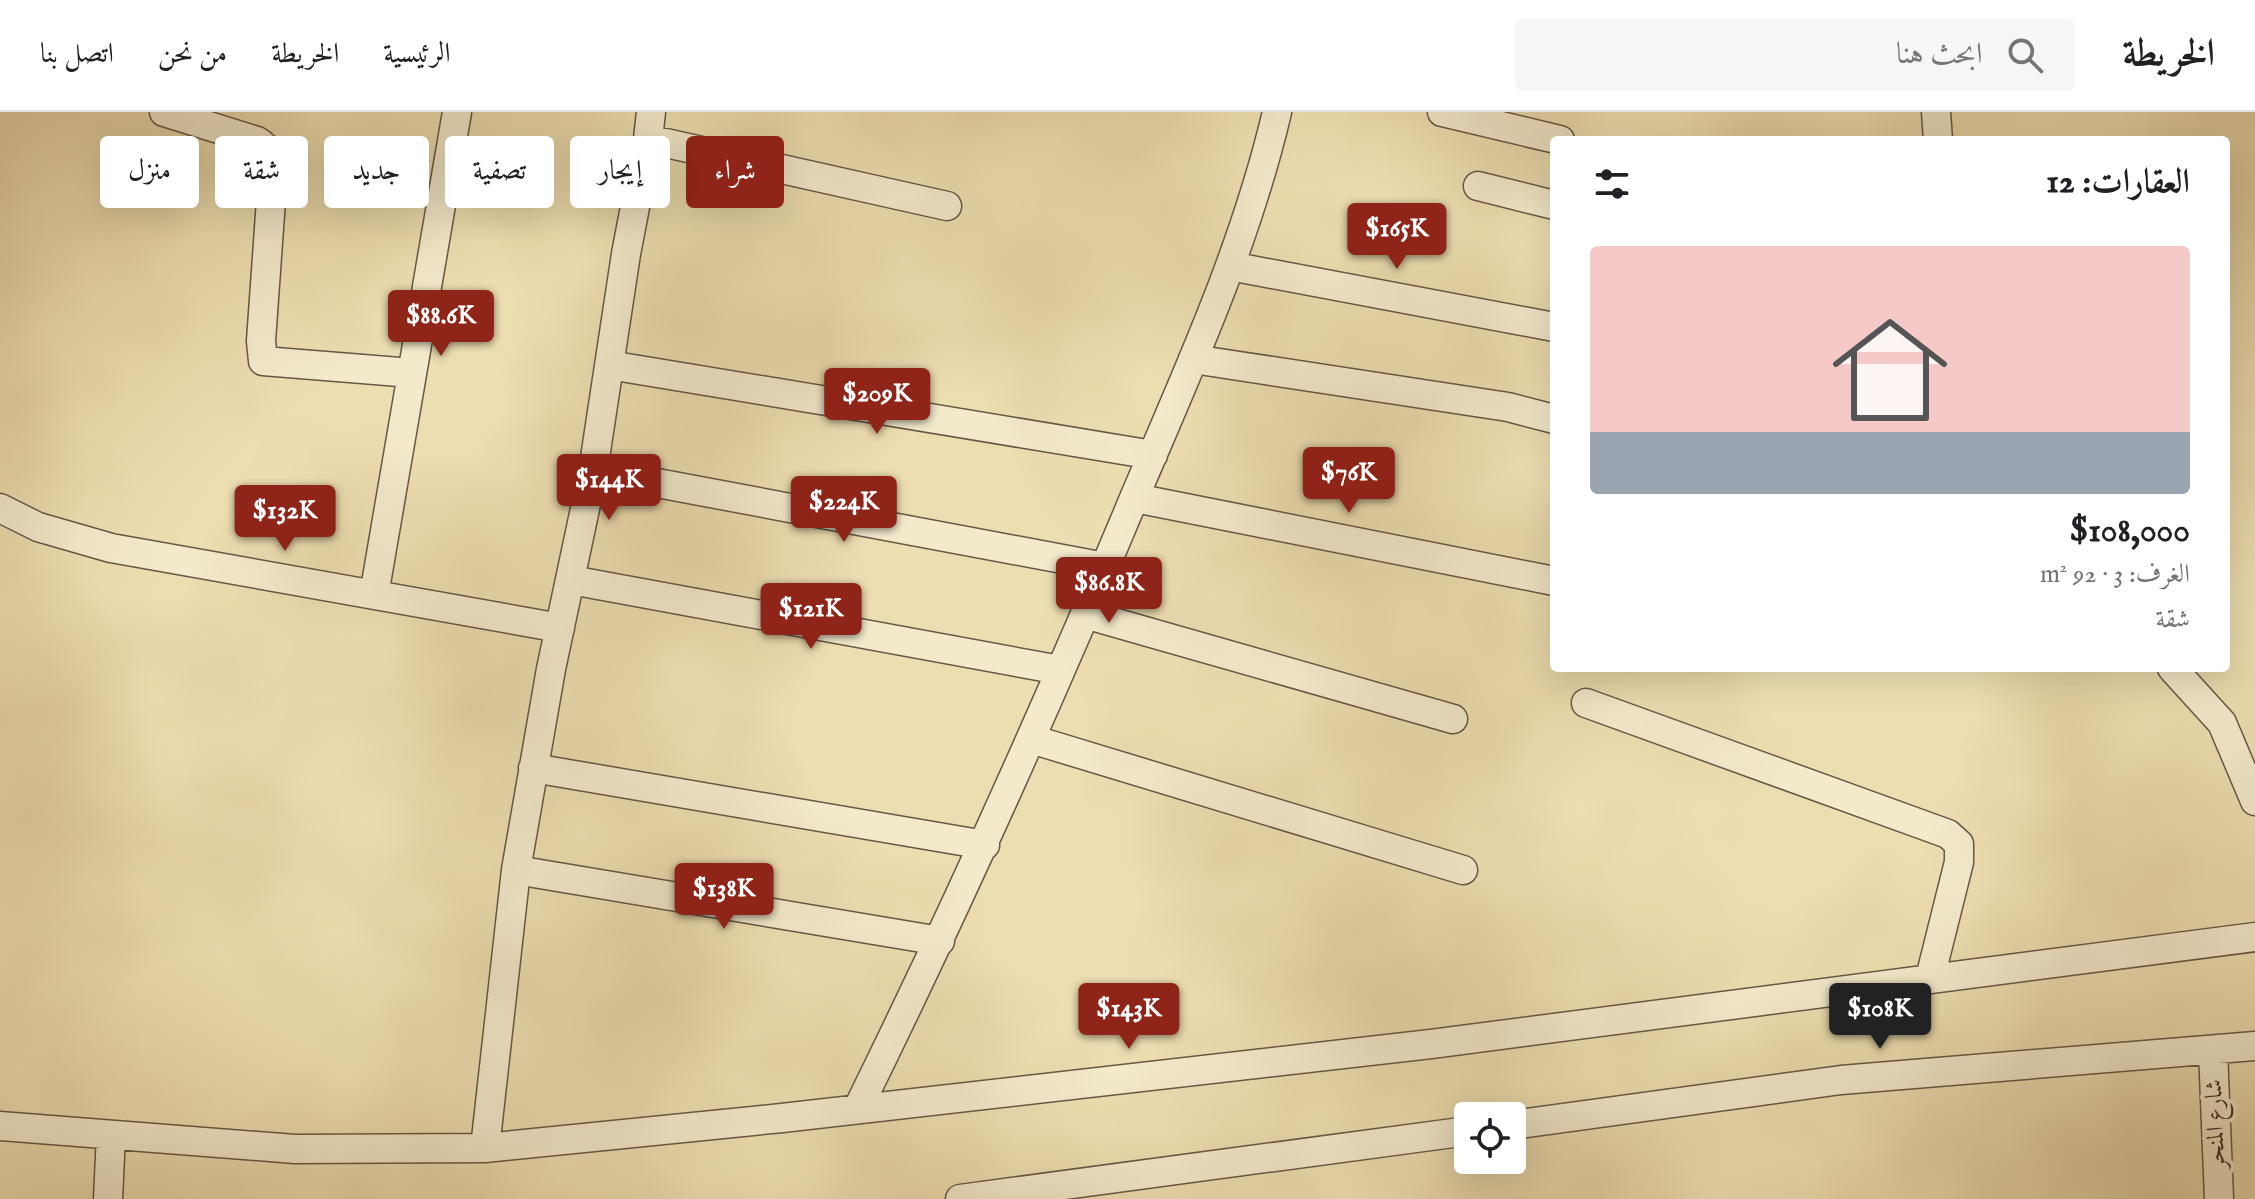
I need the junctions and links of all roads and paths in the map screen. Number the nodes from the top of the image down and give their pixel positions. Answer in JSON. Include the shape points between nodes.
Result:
{"nodes":[{"id":1,"x":164,"y":112,"type":"edge"},
{"id":2,"x":457,"y":112,"type":"edge"},
{"id":3,"x":1277,"y":112,"type":"edge"},
{"id":4,"x":1442,"y":112,"type":"edge"},
{"id":5,"x":1936,"y":112,"type":"edge"},
{"id":6,"x":1473,"y":116,"type":"edge"},
{"id":7,"x":649,"y":126,"type":"edge"},
{"id":8,"x":1938,"y":136,"type":"edge"},
{"id":9,"x":1550,"y":137,"type":"edge"},
{"id":10,"x":1478,"y":186,"type":"dead end"},
{"id":11,"x":1550,"y":204,"type":"edge"},
{"id":12,"x":947,"y":206,"type":"dead end"},
{"id":13,"x":1230,"y":266,"type":"junction"},
{"id":14,"x":1550,"y":326,"type":"edge"},
{"id":15,"x":1193,"y":359,"type":"junction"},
{"id":16,"x":609,"y":365,"type":"junction"},
{"id":17,"x":412,"y":373,"type":"junction"},
{"id":18,"x":1550,"y":418,"type":"edge"},
{"id":19,"x":1153,"y":455,"type":"junction"},
{"id":20,"x":593,"y":471,"type":"junction"},
{"id":21,"x":1135,"y":498,"type":"junction"},
{"id":22,"x":0,"y":508,"type":"edge"},
{"id":23,"x":1105,"y":567,"type":"junction"},
{"id":24,"x":571,"y":580,"type":"junction"},
{"id":25,"x":1550,"y":580,"type":"edge"},
{"id":26,"x":374,"y":595,"type":"junction"},
{"id":27,"x":1085,"y":614,"type":"junction"},
{"id":28,"x":560,"y":628,"type":"junction"},
{"id":29,"x":1060,"y":670,"type":"junction"},
{"id":30,"x":2176,"y":672,"type":"edge"},
{"id":31,"x":1586,"y":703,"type":"dead end"},
{"id":32,"x":1453,"y":719,"type":"dead end"},
{"id":33,"x":1031,"y":739,"type":"junction"},
{"id":34,"x":533,"y":768,"type":"junction"},
{"id":35,"x":2255,"y":801,"type":"edge"},
{"id":36,"x":985,"y":845,"type":"junction"},
{"id":37,"x":516,"y":870,"type":"junction"},
{"id":38,"x":1463,"y":870,"type":"dead end"},
{"id":39,"x":2255,"y":937,"type":"edge"},
{"id":40,"x":940,"y":941,"type":"junction"},
{"id":41,"x":1930,"y":978,"type":"junction"},
{"id":42,"x":2255,"y":1046,"type":"edge"},
{"id":43,"x":2213,"y":1050,"type":"junction"},
{"id":44,"x":858,"y":1108,"type":"junction"},
{"id":45,"x":1526,"y":1123,"type":"edge"},
{"id":46,"x":0,"y":1126,"type":"edge"},
{"id":47,"x":1454,"y":1133,"type":"edge"},
{"id":48,"x":111,"y":1135,"type":"junction"},
{"id":49,"x":485,"y":1148,"type":"junction"},
{"id":50,"x":108,"y":1199,"type":"edge"},
{"id":51,"x":960,"y":1199,"type":"edge"},
{"id":52,"x":2219,"y":1199,"type":"edge"}],
"edges":[{"from":1,"to":17,"type":"street","via":[[257,141],[271,156],[263,361]]},
{"from":2,"to":17,"type":"street"},
{"from":3,"to":13,"type":"street","via":[[1261,180]]},
{"from":4,"to":6,"type":"street"},
{"from":5,"to":8,"type":"street"},
{"from":6,"to":9,"type":"street"},
{"from":7,"to":12,"type":"street"},
{"from":7,"to":16,"type":"street"},
{"from":10,"to":11,"type":"street"},
{"from":13,"to":14,"type":"street"},
{"from":13,"to":15,"type":"street"},
{"from":15,"to":18,"type":"street"},
{"from":15,"to":19,"type":"street"},
{"from":16,"to":19,"type":"street"},
{"from":16,"to":20,"type":"street"},
{"from":17,"to":26,"type":"street"},
{"from":19,"to":21,"type":"street"},
{"from":20,"to":23,"type":"street"},
{"from":20,"to":24,"type":"street"},
{"from":21,"to":23,"type":"street"},
{"from":21,"to":25,"type":"street"},
{"from":22,"to":26,"type":"street","via":[[38,527],[111,548]]},
{"from":23,"to":27,"type":"street"},
{"from":24,"to":28,"type":"street"},
{"from":24,"to":29,"type":"street"},
{"from":26,"to":28,"type":"street"},
{"from":27,"to":29,"type":"street"},
{"from":27,"to":32,"type":"street"},
{"from":28,"to":34,"type":"street"},
{"from":29,"to":33,"type":"street"},
{"from":30,"to":35,"type":"street","via":[[2222,723]]},
{"from":31,"to":41,"type":"street","via":[[1948,834],[1959,844],[1959,862]]},
{"from":33,"to":36,"type":"street"},
{"from":33,"to":38,"type":"street"},
{"from":34,"to":36,"type":"street"},
{"from":34,"to":37,"type":"street"},
{"from":36,"to":40,"type":"street"},
{"from":37,"to":40,"type":"street"},
{"from":37,"to":49,"type":"street"},
{"from":39,"to":41,"type":"street"},
{"from":40,"to":44,"type":"street"},
{"from":41,"to":44,"type":"street","via":[[1431,1044]]},
{"from":42,"to":43,"type":"street"},
{"from":43,"to":45,"type":"street","via":[[1841,1080]]},
{"from":43,"to":52,"type":"street","name":"شارع المنحر"},
{"from":44,"to":49,"type":"street"},
{"from":46,"to":48,"type":"street"},
{"from":47,"to":51,"type":"street"},
{"from":48,"to":49,"type":"street","via":[[295,1149]]},
{"from":48,"to":50,"type":"street"}]}
